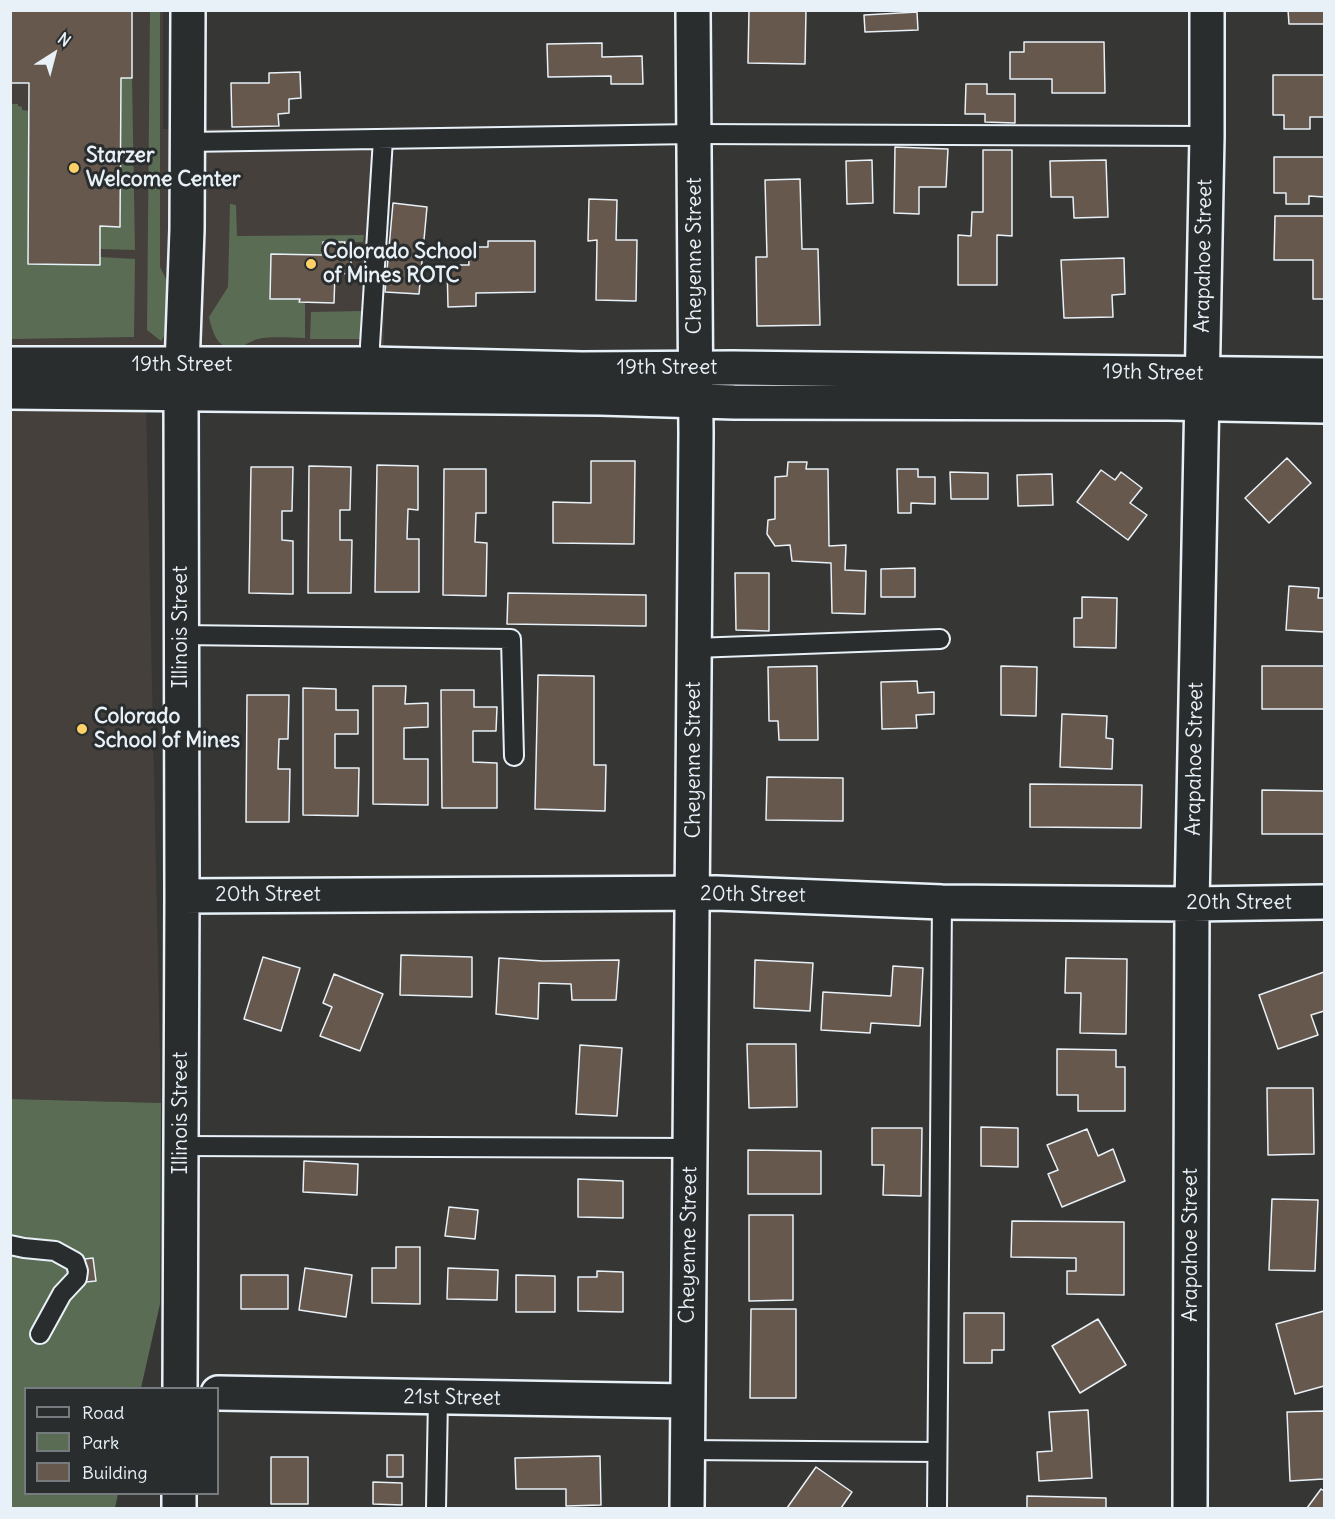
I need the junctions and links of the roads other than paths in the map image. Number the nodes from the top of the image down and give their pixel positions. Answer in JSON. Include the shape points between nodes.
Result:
{"nodes":[{"id":1,"x":188,"y":10,"type":"edge"},
{"id":2,"x":693,"y":10,"type":"edge"},
{"id":3,"x":1207,"y":10,"type":"edge"},
{"id":4,"x":694,"y":134,"type":"junction"},
{"id":5,"x":1207,"y":136,"type":"junction"},
{"id":6,"x":383,"y":139,"type":"junction"},
{"id":7,"x":186,"y":142,"type":"junction"},
{"id":8,"x":10,"y":364,"type":"edge"},
{"id":9,"x":370,"y":364,"type":"junction"},
{"id":10,"x":696,"y":369,"type":"junction"},
{"id":11,"x":1324,"y":375,"type":"edge"},
{"id":12,"x":182,"y":379,"type":"junction"},
{"id":13,"x":1201,"y":389,"type":"junction"},
{"id":14,"x":10,"y":392,"type":"edge"},
{"id":15,"x":370,"y":396,"type":"junction"},
{"id":16,"x":696,"y":401,"type":"junction"},
{"id":17,"x":1324,"y":406,"type":"edge"},
{"id":18,"x":181,"y":635,"type":"junction"},
{"id":19,"x":940,"y":639,"type":"dead end"},
{"id":20,"x":694,"y":648,"type":"junction"},
{"id":21,"x":514,"y":756,"type":"dead end"},
{"id":22,"x":693,"y":894,"type":"junction"},
{"id":23,"x":182,"y":896,"type":"junction"},
{"id":24,"x":942,"y":902,"type":"junction"},
{"id":25,"x":1324,"y":902,"type":"edge"},
{"id":26,"x":1192,"y":904,"type":"junction"},
{"id":27,"x":181,"y":1146,"type":"junction"},
{"id":28,"x":690,"y":1148,"type":"junction"},
{"id":29,"x":10,"y":1245,"type":"edge"},
{"id":30,"x":40,"y":1334,"type":"dead end"},
{"id":31,"x":180,"y":1387,"type":"edge"},
{"id":32,"x":219,"y":1393,"type":"edge"},
{"id":33,"x":438,"y":1398,"type":"junction"},
{"id":34,"x":687,"y":1401,"type":"junction"},
{"id":35,"x":687,"y":1450,"type":"junction"},
{"id":36,"x":937,"y":1452,"type":"junction"},
{"id":37,"x":436,"y":1509,"type":"edge"},
{"id":38,"x":687,"y":1509,"type":"edge"},
{"id":39,"x":937,"y":1509,"type":"edge"},
{"id":40,"x":1190,"y":1509,"type":"edge"}],
"edges":[{"from":1,"to":7,"type":"street","name":"Illinois Street"},
{"from":2,"to":4,"type":"street","name":"Cheyenne Street"},
{"from":3,"to":5,"type":"street","name":"Arapahoe Street"},
{"from":4,"to":5,"type":"lane"},
{"from":4,"to":6,"type":"lane"},
{"from":4,"to":10,"type":"street","name":"Cheyenne Street"},
{"from":5,"to":13,"type":"street","name":"Arapahoe Street"},
{"from":6,"to":7,"type":"lane"},
{"from":6,"to":9,"type":"lane"},
{"from":7,"to":12,"type":"street","name":"Illinois Street"},
{"from":8,"to":12,"type":"street","name":"19th Street"},
{"from":9,"to":10,"type":"street","name":"19th Street"},
{"from":9,"to":12,"type":"street","name":"19th Street"},
{"from":9,"to":15,"type":"lane"},
{"from":10,"to":13,"type":"street","name":"19th Street"},
{"from":10,"to":16,"type":"street","name":"Cheyenne Street"},
{"from":11,"to":13,"type":"street","name":"19th Street"},
{"from":12,"to":14,"type":"street","name":"19th Street"},
{"from":12,"to":15,"type":"street","name":"19th Street"},
{"from":12,"to":18,"type":"street","name":"Illinois Street"},
{"from":13,"to":16,"type":"street","name":"19th Street"},
{"from":13,"to":17,"type":"street","name":"19th Street"},
{"from":13,"to":26,"type":"street","name":"Arapahoe Street"},
{"from":15,"to":16,"type":"street","name":"19th Street"},
{"from":16,"to":20,"type":"street","name":"Cheyenne Street"},
{"from":18,"to":21,"type":"lane","via":[[511,639]]},
{"from":18,"to":23,"type":"street","name":"Illinois Street"},
{"from":19,"to":20,"type":"lane"},
{"from":20,"to":22,"type":"street","name":"Cheyenne Street"},
{"from":22,"to":23,"type":"street","name":"20th Street"},
{"from":22,"to":24,"type":"street","name":"20th Street"},
{"from":22,"to":28,"type":"street","name":"Cheyenne Street"},
{"from":23,"to":27,"type":"street","name":"Illinois Street"},
{"from":24,"to":26,"type":"street","name":"20th Street"},
{"from":24,"to":36,"type":"lane"},
{"from":25,"to":26,"type":"street","name":"20th Street"},
{"from":26,"to":40,"type":"street","name":"Arapahoe Street"},
{"from":27,"to":28,"type":"lane"},
{"from":27,"to":31,"type":"street","name":"Illinois Street"},
{"from":28,"to":34,"type":"street","name":"Cheyenne Street"},
{"from":29,"to":30,"type":"lane","via":[[54,1251],[75,1262],[76,1278],[62,1294]]},
{"from":32,"to":33,"type":"street","name":"21st Street"},
{"from":33,"to":34,"type":"street","name":"21st Street"},
{"from":33,"to":37,"type":"lane"},
{"from":34,"to":35,"type":"street","name":"Cheyenne Street"},
{"from":35,"to":36,"type":"lane"},
{"from":35,"to":38,"type":"street","name":"Cheyenne Street"},
{"from":36,"to":39,"type":"lane"}]}
